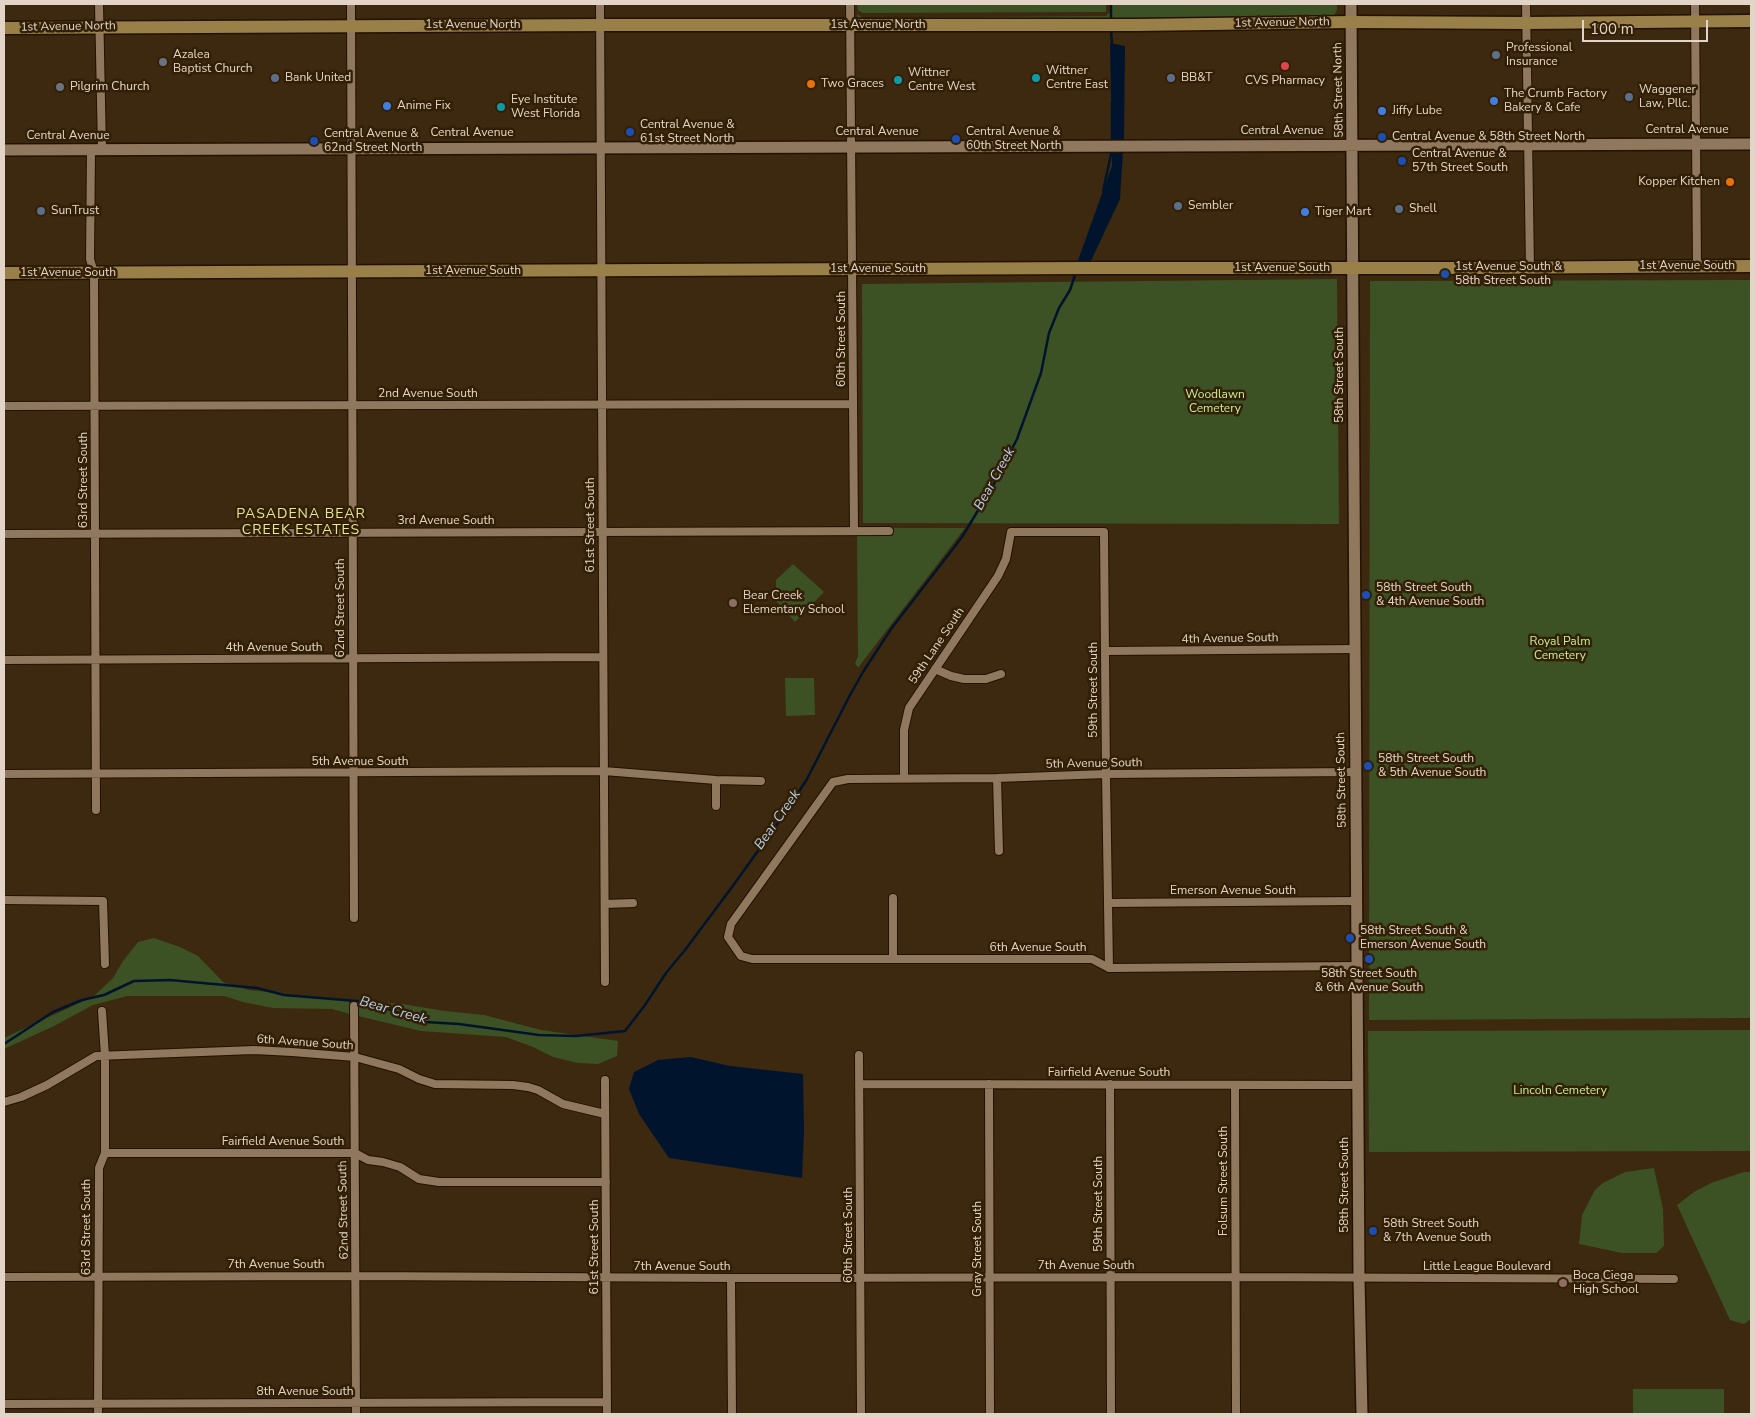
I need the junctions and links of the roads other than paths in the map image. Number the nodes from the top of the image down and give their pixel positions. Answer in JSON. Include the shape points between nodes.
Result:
{"nodes":[{"id":1,"x":99,"y":4,"type":"edge"},
{"id":2,"x":351,"y":4,"type":"edge"},
{"id":3,"x":600,"y":4,"type":"edge"},
{"id":4,"x":850,"y":4,"type":"edge"},
{"id":5,"x":1351,"y":4,"type":"edge"},
{"id":6,"x":1526,"y":4,"type":"edge"},
{"id":7,"x":1695,"y":4,"type":"edge"},
{"id":8,"x":1751,"y":21,"type":"edge"},
{"id":9,"x":1352,"y":22,"type":"junction"},
{"id":10,"x":1695,"y":22,"type":"junction"},
{"id":11,"x":1526,"y":23,"type":"junction"},
{"id":12,"x":600,"y":25,"type":"junction"},
{"id":13,"x":850,"y":25,"type":"junction"},
{"id":14,"x":99,"y":26,"type":"junction"},
{"id":15,"x":351,"y":26,"type":"junction"},
{"id":16,"x":4,"y":28,"type":"edge"},
{"id":17,"x":1528,"y":144,"type":"junction"},
{"id":18,"x":1696,"y":144,"type":"junction"},
{"id":19,"x":1751,"y":144,"type":"edge"},
{"id":20,"x":1353,"y":145,"type":"junction"},
{"id":21,"x":851,"y":146,"type":"junction"},
{"id":22,"x":601,"y":147,"type":"junction"},
{"id":23,"x":350,"y":148,"type":"junction"},
{"id":24,"x":4,"y":150,"type":"edge"},
{"id":25,"x":96,"y":150,"type":"junction"},
{"id":26,"x":1697,"y":266,"type":"junction"},
{"id":27,"x":1751,"y":266,"type":"edge"},
{"id":28,"x":1353,"y":268,"type":"junction"},
{"id":29,"x":1530,"y":268,"type":"junction"},
{"id":30,"x":852,"y":270,"type":"junction"},
{"id":31,"x":351,"y":271,"type":"junction"},
{"id":32,"x":603,"y":271,"type":"junction"},
{"id":33,"x":94,"y":273,"type":"junction"},
{"id":34,"x":4,"y":274,"type":"edge"},
{"id":35,"x":853,"y":404,"type":"junction"},
{"id":36,"x":94,"y":405,"type":"junction"},
{"id":37,"x":352,"y":405,"type":"junction"},
{"id":38,"x":602,"y":405,"type":"junction"},
{"id":39,"x":4,"y":406,"type":"edge"},
{"id":40,"x":603,"y":531,"type":"junction"},
{"id":41,"x":854,"y":531,"type":"junction"},
{"id":42,"x":889,"y":531,"type":"dead end"},
{"id":43,"x":353,"y":532,"type":"junction"},
{"id":44,"x":1012,"y":532,"type":"joint"},
{"id":45,"x":95,"y":533,"type":"junction"},
{"id":46,"x":4,"y":534,"type":"edge"},
{"id":47,"x":1354,"y":649,"type":"junction"},
{"id":48,"x":1106,"y":651,"type":"junction"},
{"id":49,"x":604,"y":657,"type":"junction"},
{"id":50,"x":352,"y":659,"type":"junction"},
{"id":51,"x":4,"y":660,"type":"edge"},
{"id":52,"x":96,"y":660,"type":"junction"},
{"id":53,"x":935,"y":669,"type":"junction"},
{"id":54,"x":1001,"y":674,"type":"dead end"},
{"id":55,"x":604,"y":771,"type":"junction"},
{"id":56,"x":1356,"y":772,"type":"junction"},
{"id":57,"x":96,"y":773,"type":"junction"},
{"id":58,"x":4,"y":774,"type":"edge"},
{"id":59,"x":354,"y":774,"type":"junction"},
{"id":60,"x":1106,"y":774,"type":"junction"},
{"id":61,"x":904,"y":778,"type":"junction"},
{"id":62,"x":997,"y":778,"type":"junction"},
{"id":63,"x":716,"y":780,"type":"junction"},
{"id":64,"x":761,"y":781,"type":"dead end"},
{"id":65,"x":716,"y":806,"type":"dead end"},
{"id":66,"x":96,"y":810,"type":"dead end"},
{"id":67,"x":998,"y":851,"type":"dead end"},
{"id":68,"x":893,"y":898,"type":"dead end"},
{"id":69,"x":4,"y":900,"type":"edge"},
{"id":70,"x":1357,"y":901,"type":"junction"},
{"id":71,"x":633,"y":903,"type":"dead end"},
{"id":72,"x":1109,"y":903,"type":"junction"},
{"id":73,"x":605,"y":904,"type":"junction"},
{"id":74,"x":354,"y":918,"type":"dead end"},
{"id":75,"x":728,"y":937,"type":"joint"},
{"id":76,"x":893,"y":959,"type":"junction"},
{"id":77,"x":105,"y":964,"type":"dead end"},
{"id":78,"x":1358,"y":966,"type":"junction"},
{"id":79,"x":1109,"y":968,"type":"junction"},
{"id":80,"x":605,"y":982,"type":"dead end"},
{"id":81,"x":354,"y":1006,"type":"dead end"},
{"id":82,"x":102,"y":1011,"type":"dead end"},
{"id":83,"x":105,"y":1056,"type":"junction"},
{"id":84,"x":859,"y":1056,"type":"dead end"},
{"id":85,"x":355,"y":1057,"type":"junction"},
{"id":86,"x":605,"y":1080,"type":"dead end"},
{"id":87,"x":860,"y":1084,"type":"junction"},
{"id":88,"x":989,"y":1084,"type":"junction"},
{"id":89,"x":1110,"y":1084,"type":"junction"},
{"id":90,"x":1235,"y":1085,"type":"junction"},
{"id":91,"x":1358,"y":1085,"type":"junction"},
{"id":92,"x":4,"y":1102,"type":"edge"},
{"id":93,"x":605,"y":1114,"type":"junction"},
{"id":94,"x":104,"y":1154,"type":"junction"},
{"id":95,"x":355,"y":1154,"type":"junction"},
{"id":96,"x":606,"y":1182,"type":"junction"},
{"id":97,"x":356,"y":1276,"type":"junction"},
{"id":98,"x":4,"y":1277,"type":"edge"},
{"id":99,"x":98,"y":1277,"type":"junction"},
{"id":100,"x":606,"y":1277,"type":"junction"},
{"id":101,"x":1110,"y":1277,"type":"junction"},
{"id":102,"x":1236,"y":1277,"type":"junction"},
{"id":103,"x":731,"y":1278,"type":"junction"},
{"id":104,"x":860,"y":1278,"type":"junction"},
{"id":105,"x":989,"y":1278,"type":"junction"},
{"id":106,"x":1359,"y":1278,"type":"junction"},
{"id":107,"x":1674,"y":1279,"type":"dead end"},
{"id":108,"x":606,"y":1402,"type":"junction"},
{"id":109,"x":356,"y":1403,"type":"junction"},
{"id":110,"x":4,"y":1404,"type":"edge"},
{"id":111,"x":98,"y":1404,"type":"junction"},
{"id":112,"x":98,"y":1414,"type":"edge"},
{"id":113,"x":356,"y":1414,"type":"edge"},
{"id":114,"x":606,"y":1414,"type":"edge"},
{"id":115,"x":732,"y":1414,"type":"edge"},
{"id":116,"x":861,"y":1414,"type":"edge"},
{"id":117,"x":990,"y":1414,"type":"edge"},
{"id":118,"x":1111,"y":1414,"type":"edge"},
{"id":119,"x":1236,"y":1414,"type":"edge"},
{"id":120,"x":1362,"y":1414,"type":"edge"}],
"edges":[{"from":1,"to":14,"type":"street","name":"63rd Street South"},
{"from":2,"to":15,"type":"street","name":"62nd Street South"},
{"from":3,"to":12,"type":"street","name":"61st Street South"},
{"from":4,"to":13,"type":"street","name":"60th Street South"},
{"from":5,"to":9,"type":"main road","name":"58th Street North"},
{"from":6,"to":11,"type":"street"},
{"from":7,"to":10,"type":"street"},
{"from":8,"to":10,"type":"main road","name":"1st Avenue North"},
{"from":9,"to":11,"type":"main road","name":"1st Avenue North"},
{"from":9,"to":13,"type":"main road","name":"1st Avenue North"},
{"from":9,"to":20,"type":"main road","name":"58th Street North"},
{"from":10,"to":11,"type":"main road","name":"1st Avenue North"},
{"from":10,"to":18,"type":"street"},
{"from":11,"to":17,"type":"street"},
{"from":12,"to":13,"type":"main road","name":"1st Avenue North"},
{"from":12,"to":15,"type":"main road","name":"1st Avenue North"},
{"from":12,"to":22,"type":"street","name":"61st Street South"},
{"from":13,"to":21,"type":"street","name":"60th Street South"},
{"from":14,"to":15,"type":"main road","name":"1st Avenue North"},
{"from":14,"to":16,"type":"main road","name":"1st Avenue North"},
{"from":14,"to":25,"type":"street","name":"63rd Street South"},
{"from":15,"to":23,"type":"street","name":"62nd Street South"},
{"from":17,"to":18,"type":"main road","name":"Central Avenue"},
{"from":17,"to":20,"type":"main road","name":"Central Avenue"},
{"from":17,"to":29,"type":"street"},
{"from":18,"to":19,"type":"main road","name":"Central Avenue"},
{"from":18,"to":26,"type":"street"},
{"from":20,"to":21,"type":"main road","name":"Central Avenue"},
{"from":20,"to":28,"type":"main road","name":"58th Street South"},
{"from":21,"to":22,"type":"main road","name":"Central Avenue"},
{"from":21,"to":30,"type":"street","name":"60th Street South"},
{"from":22,"to":23,"type":"main road","name":"Central Avenue"},
{"from":22,"to":32,"type":"street","name":"61st Street South"},
{"from":23,"to":25,"type":"main road","name":"Central Avenue"},
{"from":23,"to":31,"type":"street","name":"62nd Street South"},
{"from":24,"to":25,"type":"main road","name":"Central Avenue"},
{"from":25,"to":33,"type":"street","name":"63rd Street South","via":[[90,259]]},
{"from":26,"to":27,"type":"main road","name":"1st Avenue South"},
{"from":26,"to":29,"type":"main road","name":"1st Avenue South"},
{"from":28,"to":29,"type":"main road","name":"1st Avenue South"},
{"from":28,"to":30,"type":"main road","name":"1st Avenue South"},
{"from":28,"to":47,"type":"main road","name":"58th Street South"},
{"from":30,"to":32,"type":"main road","name":"1st Avenue South"},
{"from":30,"to":35,"type":"street","name":"60th Street South"},
{"from":31,"to":32,"type":"main road","name":"1st Avenue South"},
{"from":31,"to":33,"type":"main road","name":"1st Avenue South"},
{"from":31,"to":37,"type":"street","name":"62nd Street South"},
{"from":32,"to":38,"type":"street","name":"61st Street South"},
{"from":33,"to":34,"type":"main road","name":"1st Avenue South"},
{"from":33,"to":36,"type":"street","name":"63rd Street South"},
{"from":35,"to":38,"type":"street","name":"2nd Avenue South"},
{"from":35,"to":41,"type":"street","name":"60th Street South"},
{"from":36,"to":37,"type":"street","name":"2nd Avenue South"},
{"from":36,"to":39,"type":"street","name":"2nd Avenue South"},
{"from":36,"to":45,"type":"street","name":"63rd Street South"},
{"from":37,"to":38,"type":"street","name":"2nd Avenue South"},
{"from":37,"to":43,"type":"street","name":"62nd Street South"},
{"from":38,"to":40,"type":"street","name":"61st Street South"},
{"from":40,"to":41,"type":"street","name":"3rd Avenue South"},
{"from":40,"to":43,"type":"street","name":"3rd Avenue South"},
{"from":40,"to":49,"type":"street","name":"61st Street South"},
{"from":41,"to":42,"type":"street","name":"3rd Avenue South"},
{"from":43,"to":45,"type":"street","name":"3rd Avenue South"},
{"from":43,"to":50,"type":"street","name":"62nd Street South"},
{"from":44,"to":48,"type":"street","name":"59th Street South","via":[[1104,532]]},
{"from":44,"to":53,"type":"street","name":"59th Lane South","via":[[998,576]]},
{"from":45,"to":46,"type":"street","name":"3rd Avenue South"},
{"from":45,"to":52,"type":"street","name":"63rd Street South"},
{"from":47,"to":48,"type":"street","name":"4th Avenue South"},
{"from":47,"to":56,"type":"main road","name":"58th Street South"},
{"from":48,"to":60,"type":"street","name":"59th Street South"},
{"from":49,"to":50,"type":"street","name":"4th Avenue South"},
{"from":49,"to":55,"type":"street","name":"61st Street South"},
{"from":50,"to":52,"type":"street","name":"4th Avenue South"},
{"from":50,"to":59,"type":"street","name":"62nd Street South"},
{"from":51,"to":52,"type":"street","name":"4th Avenue South"},
{"from":52,"to":57,"type":"street","name":"63rd Street South"},
{"from":53,"to":54,"type":"street","via":[[964,679],[986,679]]},
{"from":53,"to":61,"type":"street","name":"59th Lane South","via":[[909,708],[904,730]]},
{"from":55,"to":59,"type":"street","name":"5th Avenue South"},
{"from":55,"to":63,"type":"street","name":"5th Avenue South"},
{"from":55,"to":73,"type":"street","name":"61st Street South"},
{"from":56,"to":60,"type":"street","name":"5th Avenue South"},
{"from":56,"to":70,"type":"main road","name":"58th Street South"},
{"from":57,"to":58,"type":"street","name":"5th Avenue South"},
{"from":57,"to":59,"type":"street","name":"5th Avenue South"},
{"from":57,"to":66,"type":"street","name":"63rd Street South"},
{"from":59,"to":74,"type":"street","name":"62nd Street South"},
{"from":60,"to":62,"type":"street","name":"5th Avenue South"},
{"from":60,"to":72,"type":"street","name":"59th Street South"},
{"from":61,"to":62,"type":"street","name":"5th Avenue South"},
{"from":61,"to":75,"type":"street","name":"5th Avenue South","via":[[848,778],[832,782],[731,924]]},
{"from":62,"to":67,"type":"street"},
{"from":63,"to":64,"type":"street","name":"5th Avenue South"},
{"from":63,"to":65,"type":"street"},
{"from":68,"to":76,"type":"street"},
{"from":69,"to":77,"type":"street","via":[[102,900]]},
{"from":70,"to":72,"type":"street","name":"Emerson Avenue South"},
{"from":70,"to":78,"type":"main road","name":"58th Street South"},
{"from":71,"to":73,"type":"street"},
{"from":72,"to":79,"type":"street","name":"59th Street South"},
{"from":73,"to":80,"type":"street","name":"61st Street South"},
{"from":75,"to":76,"type":"street","name":"6th Avenue South","via":[[741,956],[752,959]]},
{"from":76,"to":79,"type":"street","name":"6th Avenue South","via":[[1092,959]]},
{"from":78,"to":79,"type":"street","name":"6th Avenue South"},
{"from":78,"to":91,"type":"main road","name":"58th Street South"},
{"from":81,"to":85,"type":"street","name":"62nd Street South"},
{"from":82,"to":83,"type":"street","name":"63rd Street South"},
{"from":83,"to":85,"type":"street","name":"6th Avenue South","via":[[254,1050]]},
{"from":83,"to":92,"type":"street","name":"6th Avenue South","via":[[96,1056],[47,1085]]},
{"from":83,"to":94,"type":"street","name":"63rd Street South"},
{"from":84,"to":87,"type":"street","name":"60th Street South"},
{"from":85,"to":93,"type":"street","name":"6th Avenue South","via":[[399,1069],[435,1084],[528,1087],[563,1104]]},
{"from":85,"to":95,"type":"street","name":"62nd Street South"},
{"from":86,"to":93,"type":"street","name":"61st Street South"},
{"from":87,"to":88,"type":"street","name":"Fairfield Avenue South"},
{"from":87,"to":104,"type":"street","name":"60th Street South"},
{"from":88,"to":89,"type":"street","name":"Fairfield Avenue South"},
{"from":88,"to":105,"type":"street","name":"Gray Street South"},
{"from":89,"to":90,"type":"street","name":"Fairfield Avenue South"},
{"from":89,"to":101,"type":"street","name":"59th Street South"},
{"from":90,"to":91,"type":"street","name":"Fairfield Avenue South"},
{"from":90,"to":102,"type":"street","name":"Folsum Street South"},
{"from":91,"to":106,"type":"main road","name":"58th Street South"},
{"from":93,"to":96,"type":"street","name":"61st Street South"},
{"from":94,"to":95,"type":"street","name":"Fairfield Avenue South"},
{"from":94,"to":99,"type":"street","name":"63rd Street South","via":[[99,1168]]},
{"from":95,"to":96,"type":"street","name":"Fairfield Avenue South","via":[[400,1167],[419,1179],[439,1182]]},
{"from":95,"to":97,"type":"street","name":"62nd Street South"},
{"from":96,"to":100,"type":"street","name":"61st Street South"},
{"from":97,"to":99,"type":"street","name":"7th Avenue South"},
{"from":97,"to":100,"type":"street","name":"7th Avenue South"},
{"from":97,"to":109,"type":"street","name":"62nd Street South"},
{"from":98,"to":99,"type":"street","name":"7th Avenue South"},
{"from":99,"to":111,"type":"street","name":"63rd Street South"},
{"from":100,"to":103,"type":"street","name":"7th Avenue South"},
{"from":100,"to":108,"type":"street","name":"61st Street South"},
{"from":101,"to":102,"type":"street","name":"7th Avenue South"},
{"from":101,"to":105,"type":"street","name":"7th Avenue South"},
{"from":101,"to":118,"type":"street","name":"59th Street South"},
{"from":102,"to":106,"type":"street","name":"7th Avenue South"},
{"from":102,"to":119,"type":"street","name":"Folsum Street South"},
{"from":103,"to":104,"type":"street","name":"7th Avenue South"},
{"from":103,"to":115,"type":"street"},
{"from":104,"to":105,"type":"street","name":"7th Avenue South"},
{"from":104,"to":116,"type":"street","name":"60th Street South"},
{"from":105,"to":117,"type":"street","name":"Gray Street South"},
{"from":106,"to":107,"type":"street","name":"Little League Boulevard"},
{"from":106,"to":120,"type":"main road","name":"58th Street South"},
{"from":108,"to":109,"type":"street","name":"8th Avenue South"},
{"from":108,"to":114,"type":"street","name":"61st Street South"},
{"from":109,"to":111,"type":"street","name":"8th Avenue South"},
{"from":109,"to":113,"type":"street","name":"62nd Street South"},
{"from":110,"to":111,"type":"street","name":"8th Avenue South"},
{"from":111,"to":112,"type":"street","name":"63rd Street South"}]}
